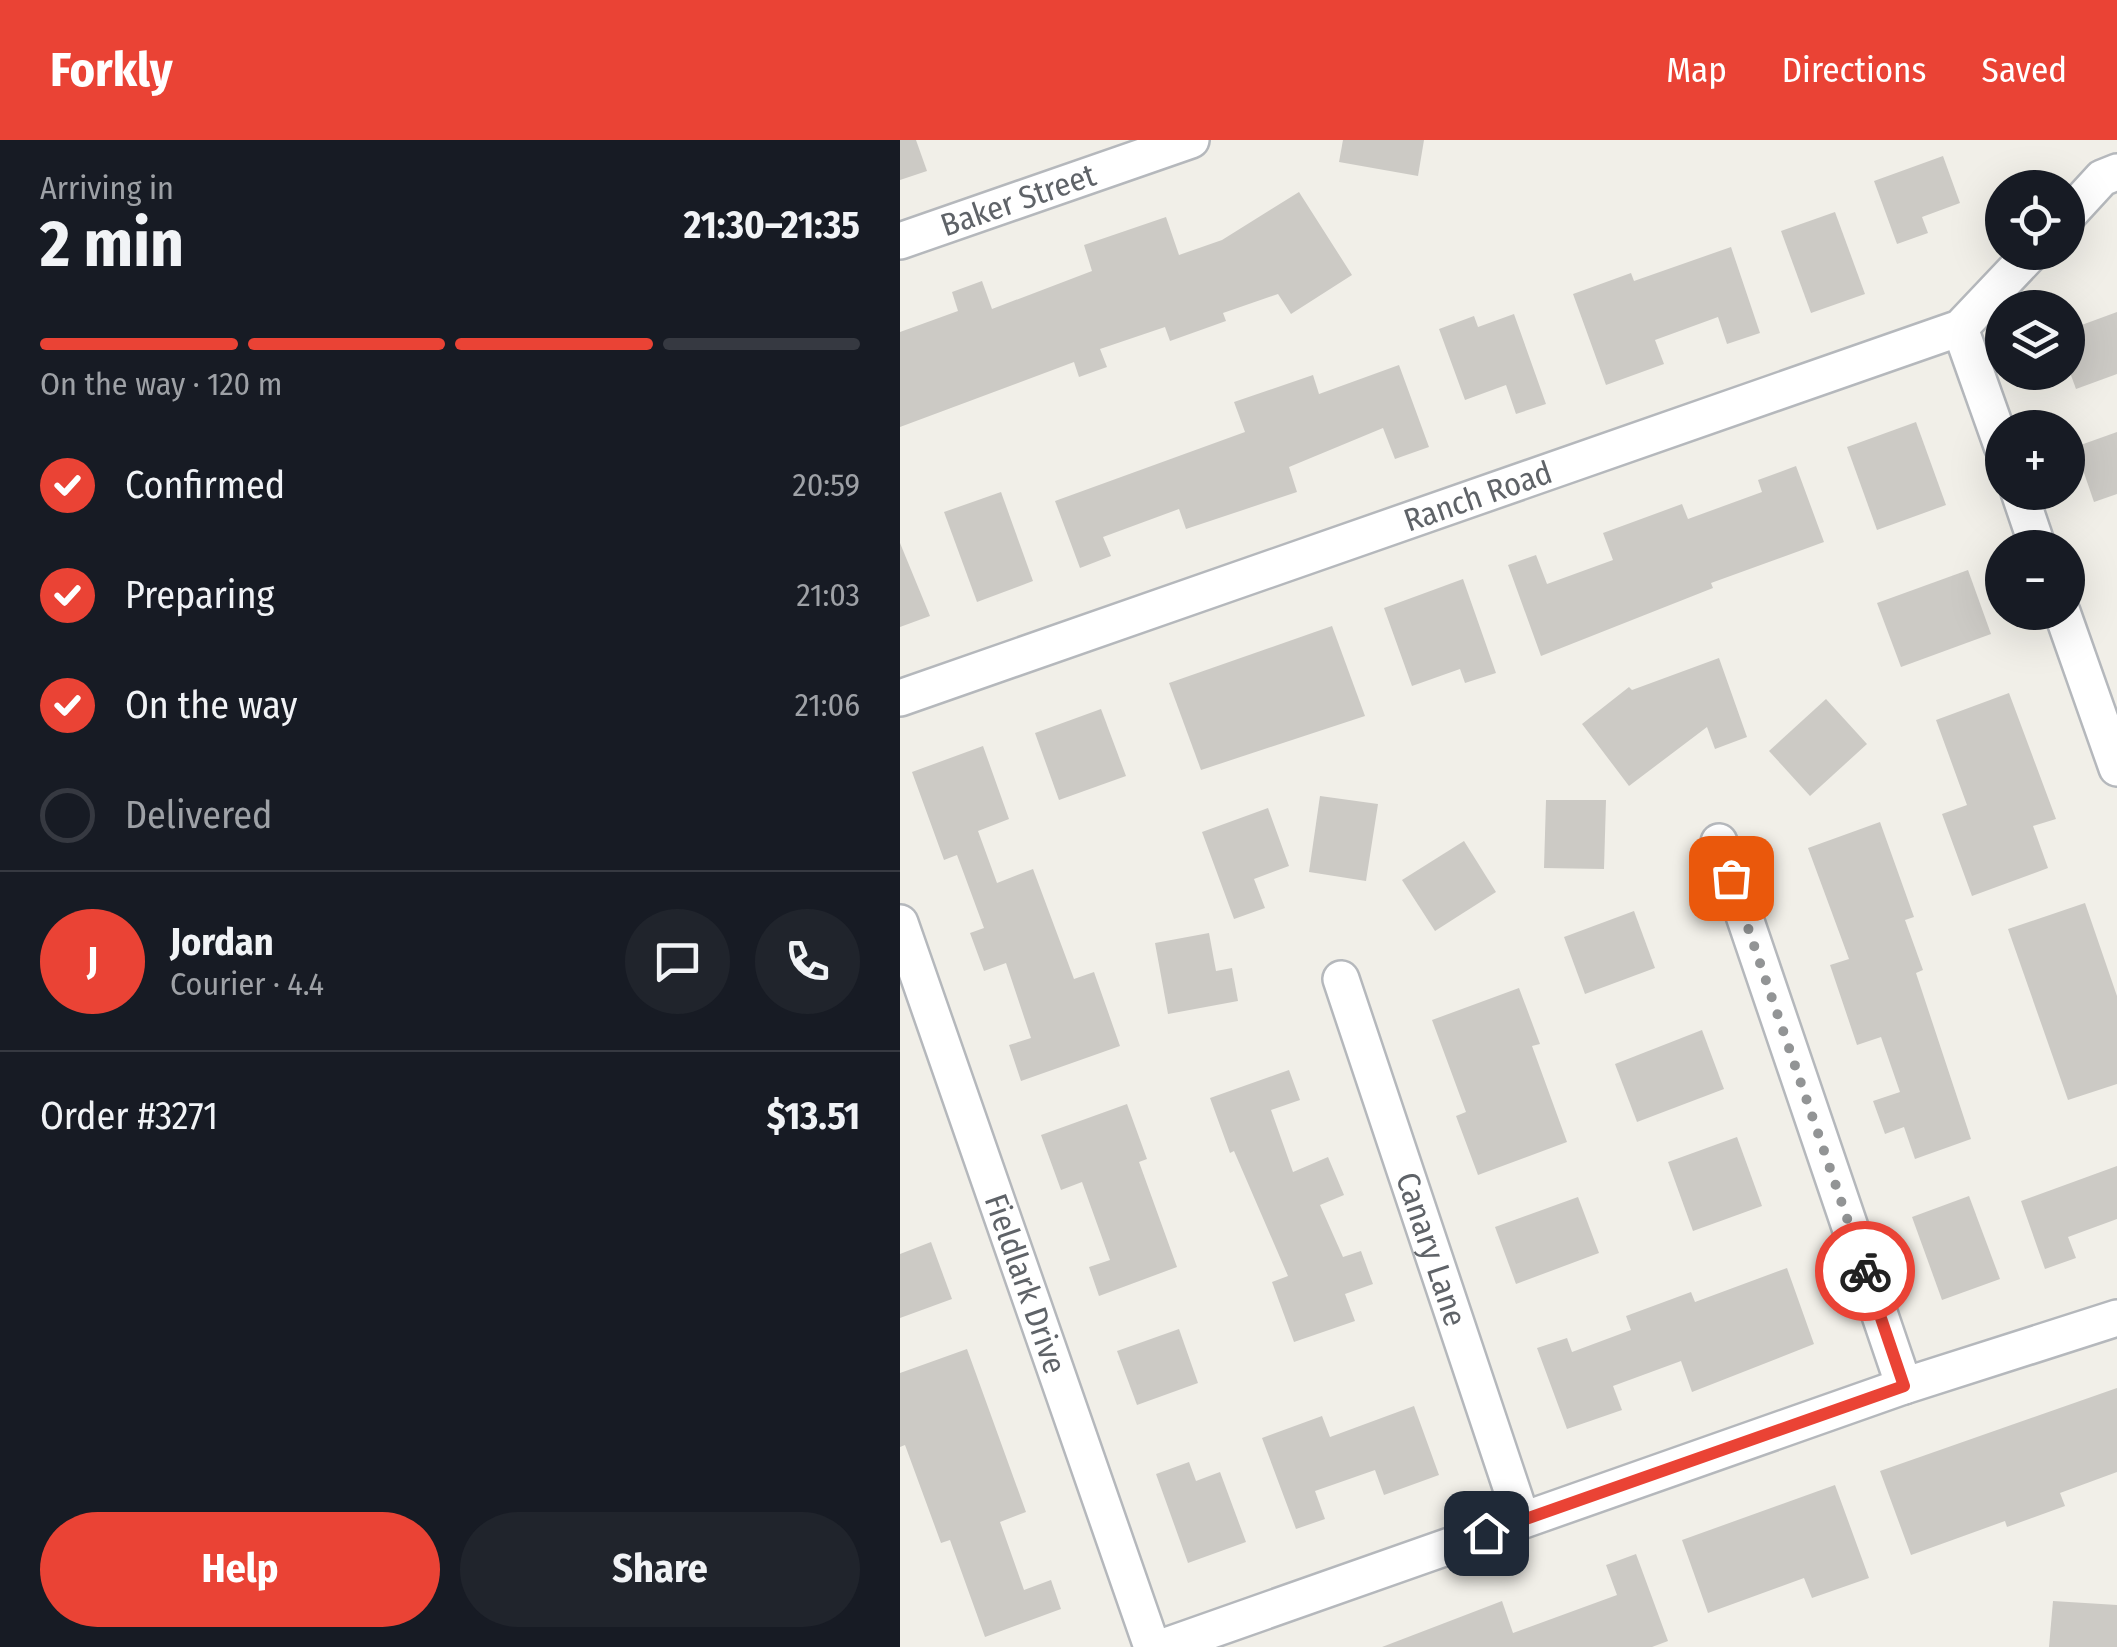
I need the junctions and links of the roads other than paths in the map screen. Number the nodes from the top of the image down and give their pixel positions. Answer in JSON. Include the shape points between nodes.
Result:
{"nodes":[{"id":1,"x":1191,"y":140,"type":"edge"},
{"id":2,"x":2117,"y":172,"type":"edge"},
{"id":3,"x":2085,"y":196,"type":"edge"},
{"id":4,"x":900,"y":240,"type":"edge"},
{"id":5,"x":2015,"y":270,"type":"edge"},
{"id":6,"x":1960,"y":328,"type":"junction"},
{"id":7,"x":1989,"y":410,"type":"edge"},
{"id":8,"x":2068,"y":630,"type":"edge"},
{"id":9,"x":900,"y":698,"type":"edge"},
{"id":10,"x":2117,"y":768,"type":"edge"},
{"id":11,"x":1719,"y":842,"type":"dead end"},
{"id":12,"x":900,"y":922,"type":"edge"},
{"id":13,"x":1341,"y":979,"type":"dead end"},
{"id":14,"x":2117,"y":1318,"type":"edge"},
{"id":15,"x":1904,"y":1386,"type":"junction"},
{"id":16,"x":1522,"y":1520,"type":"junction"},
{"id":17,"x":1152,"y":1647,"type":"edge"},
{"id":18,"x":1163,"y":1647,"type":"edge"}],
"edges":[{"from":1,"to":4,"type":"street","name":"Baker Street"},
{"from":2,"to":3,"type":"street"},
{"from":5,"to":6,"type":"street","name":"Ranch Road"},
{"from":6,"to":7,"type":"street"},
{"from":6,"to":9,"type":"street","name":"Ranch Road"},
{"from":8,"to":10,"type":"street"},
{"from":11,"to":15,"type":"street"},
{"from":12,"to":17,"type":"street","name":"Fieldlark Drive"},
{"from":13,"to":16,"type":"street","name":"Canary Lane"},
{"from":14,"to":15,"type":"street"},
{"from":15,"to":16,"type":"street"},
{"from":16,"to":18,"type":"street"}]}
